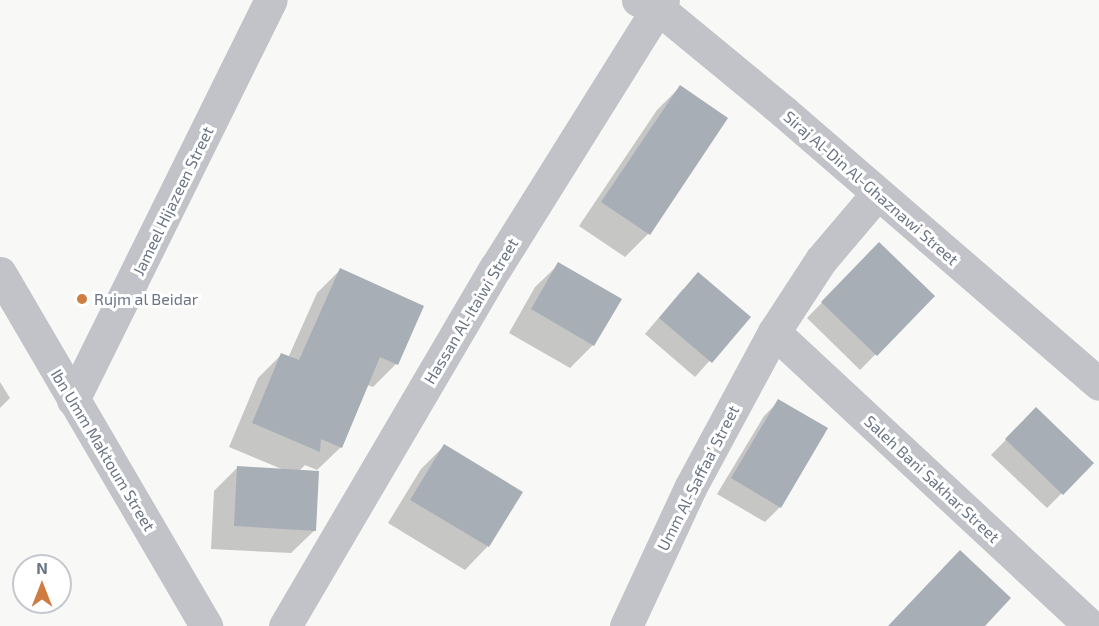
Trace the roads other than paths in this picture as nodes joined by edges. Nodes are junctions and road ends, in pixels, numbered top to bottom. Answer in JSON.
{"nodes":[{"id":1,"x":271,"y":0,"type":"edge"},
{"id":2,"x":653,"y":3,"type":"edge"},
{"id":3,"x":877,"y":194,"type":"junction"},
{"id":4,"x":0,"y":273,"type":"edge"},
{"id":5,"x":774,"y":332,"type":"junction"},
{"id":6,"x":1099,"y":384,"type":"edge"},
{"id":7,"x":73,"y":400,"type":"junction"},
{"id":8,"x":206,"y":626,"type":"edge"},
{"id":9,"x":285,"y":626,"type":"edge"},
{"id":10,"x":626,"y":626,"type":"edge"},
{"id":11,"x":1090,"y":626,"type":"edge"}],
"edges":[{"from":1,"to":7,"type":"street","name":"Jameel Hijazeen Street"},
{"from":2,"to":3,"type":"street","name":"Siraj Al-Din Al-Ghaznawi Street"},
{"from":2,"to":9,"type":"street","name":"Hassan Al-Itaiwi Street"},
{"from":3,"to":5,"type":"street","name":"Umm Al-Saffaa’ Street"},
{"from":3,"to":6,"type":"street","name":"Siraj Al-Din Al-Ghaznawi Street"},
{"from":4,"to":7,"type":"street","name":"Ibn Umm Maktoum Street"},
{"from":5,"to":10,"type":"street","name":"Umm Al-Saffaa’ Street"},
{"from":5,"to":11,"type":"street","name":"Saleh Bani Sakhar Street"},
{"from":7,"to":8,"type":"street","name":"Ibn Umm Maktoum Street"}]}
